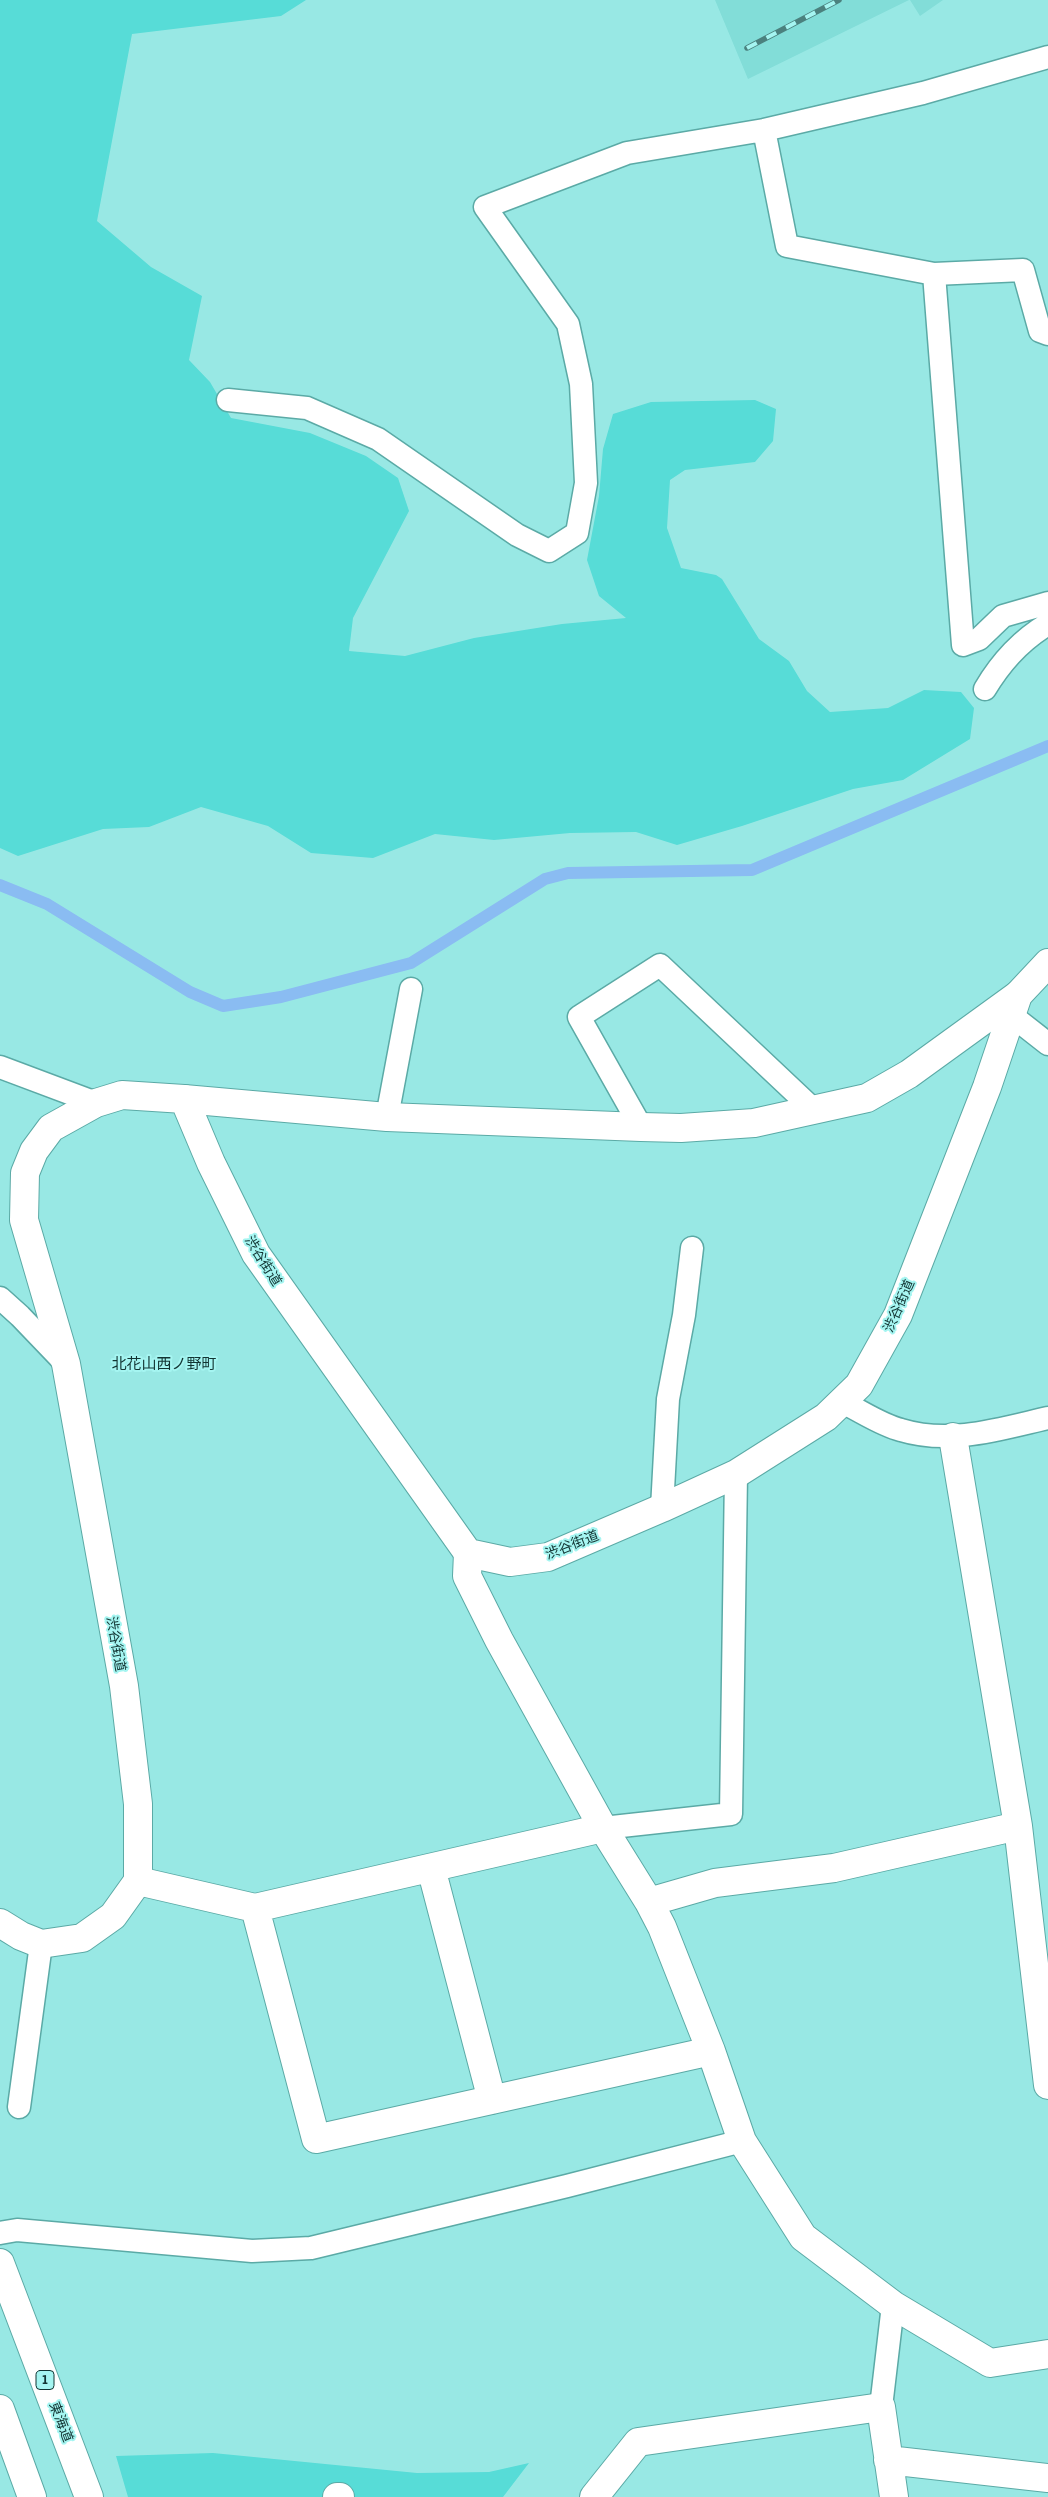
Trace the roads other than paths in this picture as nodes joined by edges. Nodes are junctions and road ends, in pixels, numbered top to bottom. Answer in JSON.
{"nodes":[{"id":1,"x":1048,"y":56,"type":"edge"},
{"id":2,"x":764,"y":130,"type":"junction"},
{"id":3,"x":934,"y":274,"type":"junction"},
{"id":4,"x":1048,"y":334,"type":"edge"},
{"id":5,"x":228,"y":400,"type":"dead end"},
{"id":6,"x":1048,"y":603,"type":"edge"},
{"id":7,"x":1048,"y":624,"type":"edge"},
{"id":8,"x":985,"y":689,"type":"dead end"},
{"id":9,"x":1048,"y":963,"type":"edge"},
{"id":10,"x":411,"y":988,"type":"dead end"},
{"id":11,"x":1015,"y":1005,"type":"junction"},
{"id":12,"x":1048,"y":1044,"type":"edge"},
{"id":13,"x":0,"y":1067,"type":"edge"},
{"id":14,"x":184,"y":1099,"type":"junction"},
{"id":15,"x":96,"y":1103,"type":"junction"},
{"id":16,"x":815,"y":1111,"type":"junction"},
{"id":17,"x":387,"y":1117,"type":"junction"},
{"id":18,"x":641,"y":1128,"type":"junction"},
{"id":19,"x":692,"y":1248,"type":"dead end"},
{"id":20,"x":0,"y":1298,"type":"edge"},
{"id":21,"x":66,"y":1364,"type":"junction"},
{"id":22,"x":842,"y":1402,"type":"junction"},
{"id":23,"x":1048,"y":1418,"type":"edge"},
{"id":24,"x":953,"y":1437,"type":"junction"},
{"id":25,"x":736,"y":1474,"type":"junction"},
{"id":26,"x":662,"y":1508,"type":"junction"},
{"id":27,"x":468,"y":1553,"type":"junction"},
{"id":28,"x":1018,"y":1826,"type":"junction"},
{"id":29,"x":603,"y":1828,"type":"junction"},
{"id":30,"x":431,"y":1868,"type":"junction"},
{"id":31,"x":138,"y":1881,"type":"junction"},
{"id":32,"x":649,"y":1902,"type":"junction"},
{"id":33,"x":255,"y":1908,"type":"junction"},
{"id":34,"x":0,"y":1923,"type":"edge"},
{"id":35,"x":41,"y":1944,"type":"junction"},
{"id":36,"x":711,"y":2051,"type":"junction"},
{"id":37,"x":1048,"y":2085,"type":"edge"},
{"id":38,"x":492,"y":2100,"type":"junction"},
{"id":39,"x":19,"y":2107,"type":"dead end"},
{"id":40,"x":742,"y":2141,"type":"junction"},
{"id":41,"x":0,"y":2233,"type":"edge"},
{"id":42,"x":0,"y":2263,"type":"edge"},
{"id":43,"x":893,"y":2305,"type":"junction"},
{"id":44,"x":1048,"y":2354,"type":"edge"},
{"id":45,"x":881,"y":2406,"type":"junction"},
{"id":46,"x":0,"y":2409,"type":"edge"},
{"id":47,"x":888,"y":2460,"type":"junction"},
{"id":48,"x":1048,"y":2478,"type":"edge"},
{"id":49,"x":32,"y":2497,"type":"edge"},
{"id":50,"x":89,"y":2497,"type":"edge"},
{"id":51,"x":594,"y":2497,"type":"edge"},
{"id":52,"x":894,"y":2497,"type":"edge"}],
"edges":[{"from":1,"to":2,"type":"lane"},
{"from":2,"to":3,"type":"lane"},
{"from":2,"to":5,"type":"lane"},
{"from":3,"to":4,"type":"lane"},
{"from":3,"to":6,"type":"lane"},
{"from":7,"to":8,"type":"lane"},
{"from":9,"to":11,"type":"main road","name":"渋谷街道"},
{"from":10,"to":17,"type":"lane"},
{"from":11,"to":12,"type":"lane"},
{"from":11,"to":16,"type":"main road"},
{"from":11,"to":22,"type":"main road","name":"渋谷街道"},
{"from":13,"to":15,"type":"lane"},
{"from":14,"to":15,"type":"main road","name":"渋谷街道"},
{"from":14,"to":17,"type":"main road"},
{"from":14,"to":27,"type":"main road","name":"渋谷街道"},
{"from":15,"to":21,"type":"main road","name":"渋谷街道"},
{"from":16,"to":18,"type":"main road"},
{"from":16,"to":18,"type":"lane"},
{"from":17,"to":18,"type":"main road"},
{"from":19,"to":26,"type":"lane"},
{"from":20,"to":21,"type":"lane"},
{"from":21,"to":31,"type":"main road","name":"渋谷街道"},
{"from":22,"to":24,"type":"lane"},
{"from":22,"to":25,"type":"main road","name":"渋谷街道"},
{"from":23,"to":24,"type":"lane"},
{"from":24,"to":28,"type":"main road"},
{"from":25,"to":26,"type":"main road","name":"渋谷街道"},
{"from":25,"to":29,"type":"lane"},
{"from":26,"to":27,"type":"main road","name":"渋谷街道"},
{"from":27,"to":29,"type":"main road"},
{"from":28,"to":32,"type":"main road"},
{"from":28,"to":37,"type":"main road"},
{"from":29,"to":30,"type":"main road"},
{"from":29,"to":32,"type":"main road"},
{"from":30,"to":33,"type":"main road"},
{"from":30,"to":38,"type":"main road"},
{"from":31,"to":33,"type":"main road"},
{"from":31,"to":35,"type":"main road"},
{"from":32,"to":36,"type":"main road"},
{"from":33,"to":38,"type":"main road"},
{"from":34,"to":35,"type":"main road"},
{"from":35,"to":39,"type":"lane"},
{"from":36,"to":38,"type":"main road"},
{"from":36,"to":40,"type":"main road"},
{"from":40,"to":41,"type":"lane"},
{"from":40,"to":43,"type":"main road"},
{"from":42,"to":50,"type":"main road","name":"東海道","number":"1"},
{"from":43,"to":44,"type":"main road"},
{"from":43,"to":45,"type":"lane"},
{"from":45,"to":47,"type":"main road"},
{"from":45,"to":51,"type":"main road"},
{"from":46,"to":49,"type":"main road"},
{"from":47,"to":48,"type":"main road"},
{"from":47,"to":52,"type":"main road"}]}
